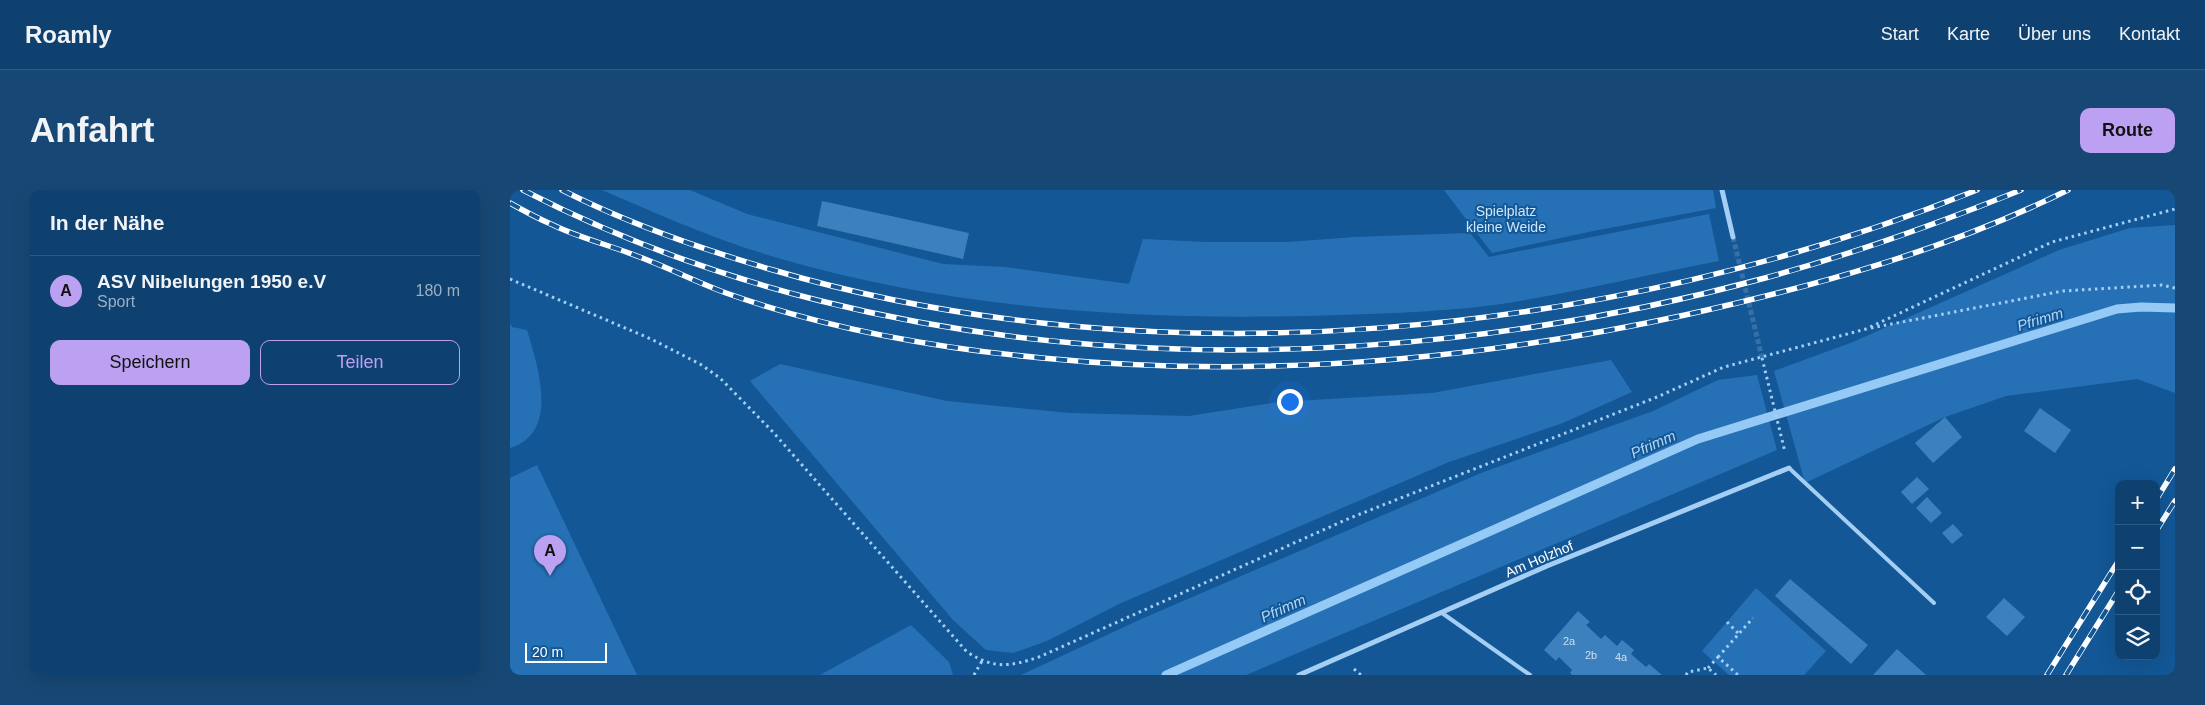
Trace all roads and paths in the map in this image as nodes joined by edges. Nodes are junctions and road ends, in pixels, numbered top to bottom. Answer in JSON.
{"nodes":[{"id":1,"x":1722,"y":190,"type":"edge"},
{"id":2,"x":2175,"y":209,"type":"edge"},
{"id":3,"x":1732,"y":237,"type":"tunnel mouth"},
{"id":4,"x":510,"y":279,"type":"edge"},
{"id":5,"x":2175,"y":288,"type":"edge"},
{"id":6,"x":1866,"y":329,"type":"junction"},
{"id":7,"x":1762,"y":358,"type":"junction"},
{"id":8,"x":1789,"y":468,"type":"junction"},
{"id":9,"x":1934,"y":603,"type":"dead end"},
{"id":10,"x":1442,"y":613,"type":"junction"},
{"id":11,"x":1753,"y":618,"type":"dead end"},
{"id":12,"x":1727,"y":622,"type":"dead end"},
{"id":13,"x":1739,"y":634,"type":"junction"},
{"id":14,"x":1718,"y":657,"type":"junction"},
{"id":15,"x":982,"y":661,"type":"junction"},
{"id":16,"x":1708,"y":668,"type":"junction"},
{"id":17,"x":974,"y":675,"type":"edge"},
{"id":18,"x":1299,"y":675,"type":"edge"},
{"id":19,"x":1530,"y":675,"type":"edge"},
{"id":20,"x":1686,"y":675,"type":"edge"},
{"id":21,"x":1716,"y":675,"type":"edge"},
{"id":22,"x":1738,"y":675,"type":"edge"}],
"edges":[{"from":1,"to":3,"type":"street"},
{"from":2,"to":6,"type":"path"},
{"from":4,"to":15,"type":"path"},
{"from":5,"to":6,"type":"path"},
{"from":6,"to":7,"type":"path"},
{"from":7,"to":8,"type":"path"},
{"from":7,"to":15,"type":"path"},
{"from":8,"to":9,"type":"lane"},
{"from":8,"to":10,"type":"street","name":"Am Holzhof"},
{"from":10,"to":18,"type":"street","name":"Am Holzhof"},
{"from":10,"to":19,"type":"lane"},
{"from":11,"to":13,"type":"path"},
{"from":12,"to":13,"type":"path"},
{"from":13,"to":14,"type":"path"},
{"from":14,"to":16,"type":"path"},
{"from":14,"to":22,"type":"path"},
{"from":15,"to":17,"type":"path"},
{"from":16,"to":20,"type":"path"},
{"from":16,"to":21,"type":"path"}]}
